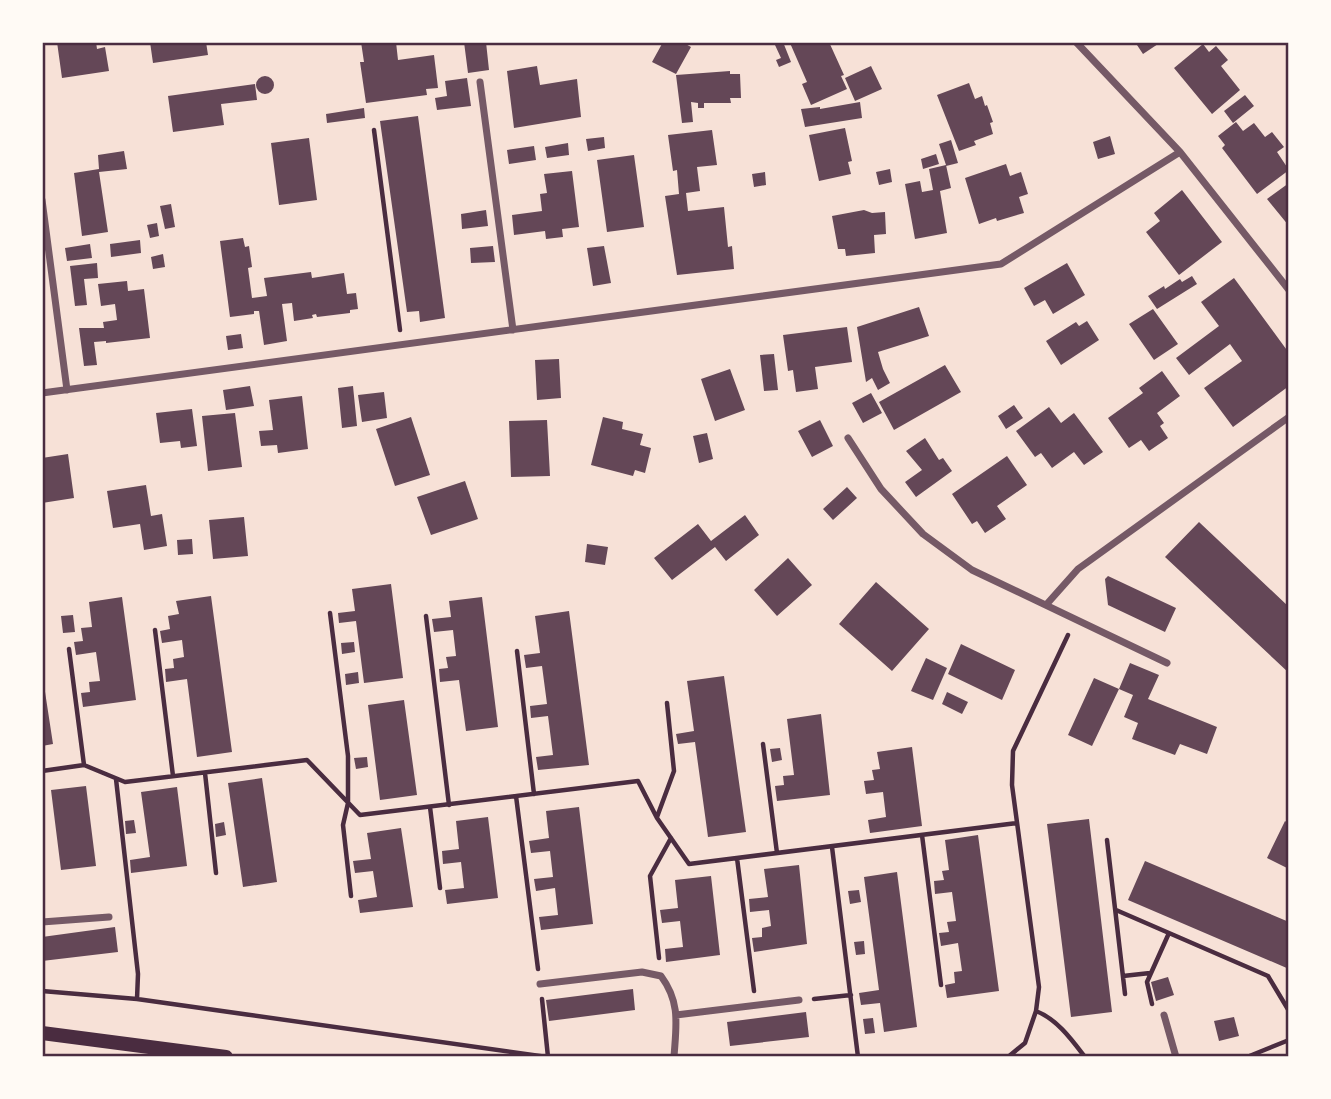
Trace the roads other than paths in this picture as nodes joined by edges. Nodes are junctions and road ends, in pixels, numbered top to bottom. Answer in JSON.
{"nodes":[{"id":1,"x":1076,"y":42,"type":"edge"},
{"id":2,"x":480,"y":82,"type":"dead end"},
{"id":3,"x":1180,"y":152,"type":"junction"},
{"id":4,"x":42,"y":200,"type":"edge"},
{"id":5,"x":1289,"y":289,"type":"edge"},
{"id":6,"x":513,"y":330,"type":"junction"},
{"id":7,"x":67,"y":390,"type":"junction"},
{"id":8,"x":42,"y":393,"type":"edge"},
{"id":9,"x":1289,"y":417,"type":"edge"},
{"id":10,"x":848,"y":438,"type":"dead end"},
{"id":11,"x":1046,"y":605,"type":"junction"},
{"id":12,"x":1167,"y":663,"type":"dead end"},
{"id":13,"x":109,"y":917,"type":"dead end"},
{"id":14,"x":42,"y":922,"type":"edge"},
{"id":15,"x":540,"y":984,"type":"road end"},
{"id":16,"x":799,"y":1000,"type":"road end"},
{"id":17,"x":676,"y":1015,"type":"junction"},
{"id":18,"x":1164,"y":1015,"type":"road end"},
{"id":19,"x":42,"y":1033,"type":"edge"},
{"id":20,"x":226,"y":1057,"type":"edge"},
{"id":21,"x":674,"y":1057,"type":"edge"},
{"id":22,"x":1176,"y":1057,"type":"edge"}],
"edges":[{"from":1,"to":3,"type":"street"},
{"from":2,"to":6,"type":"street"},
{"from":3,"to":5,"type":"street"},
{"from":3,"to":6,"type":"street"},
{"from":4,"to":7,"type":"street"},
{"from":6,"to":7,"type":"street"},
{"from":7,"to":8,"type":"street"},
{"from":9,"to":11,"type":"street"},
{"from":10,"to":11,"type":"street"},
{"from":11,"to":12,"type":"street"},
{"from":13,"to":14,"type":"street"},
{"from":15,"to":17,"type":"street"},
{"from":16,"to":17,"type":"street"},
{"from":17,"to":21,"type":"street"},
{"from":18,"to":22,"type":"street"},
{"from":19,"to":20,"type":"main road"}]}
